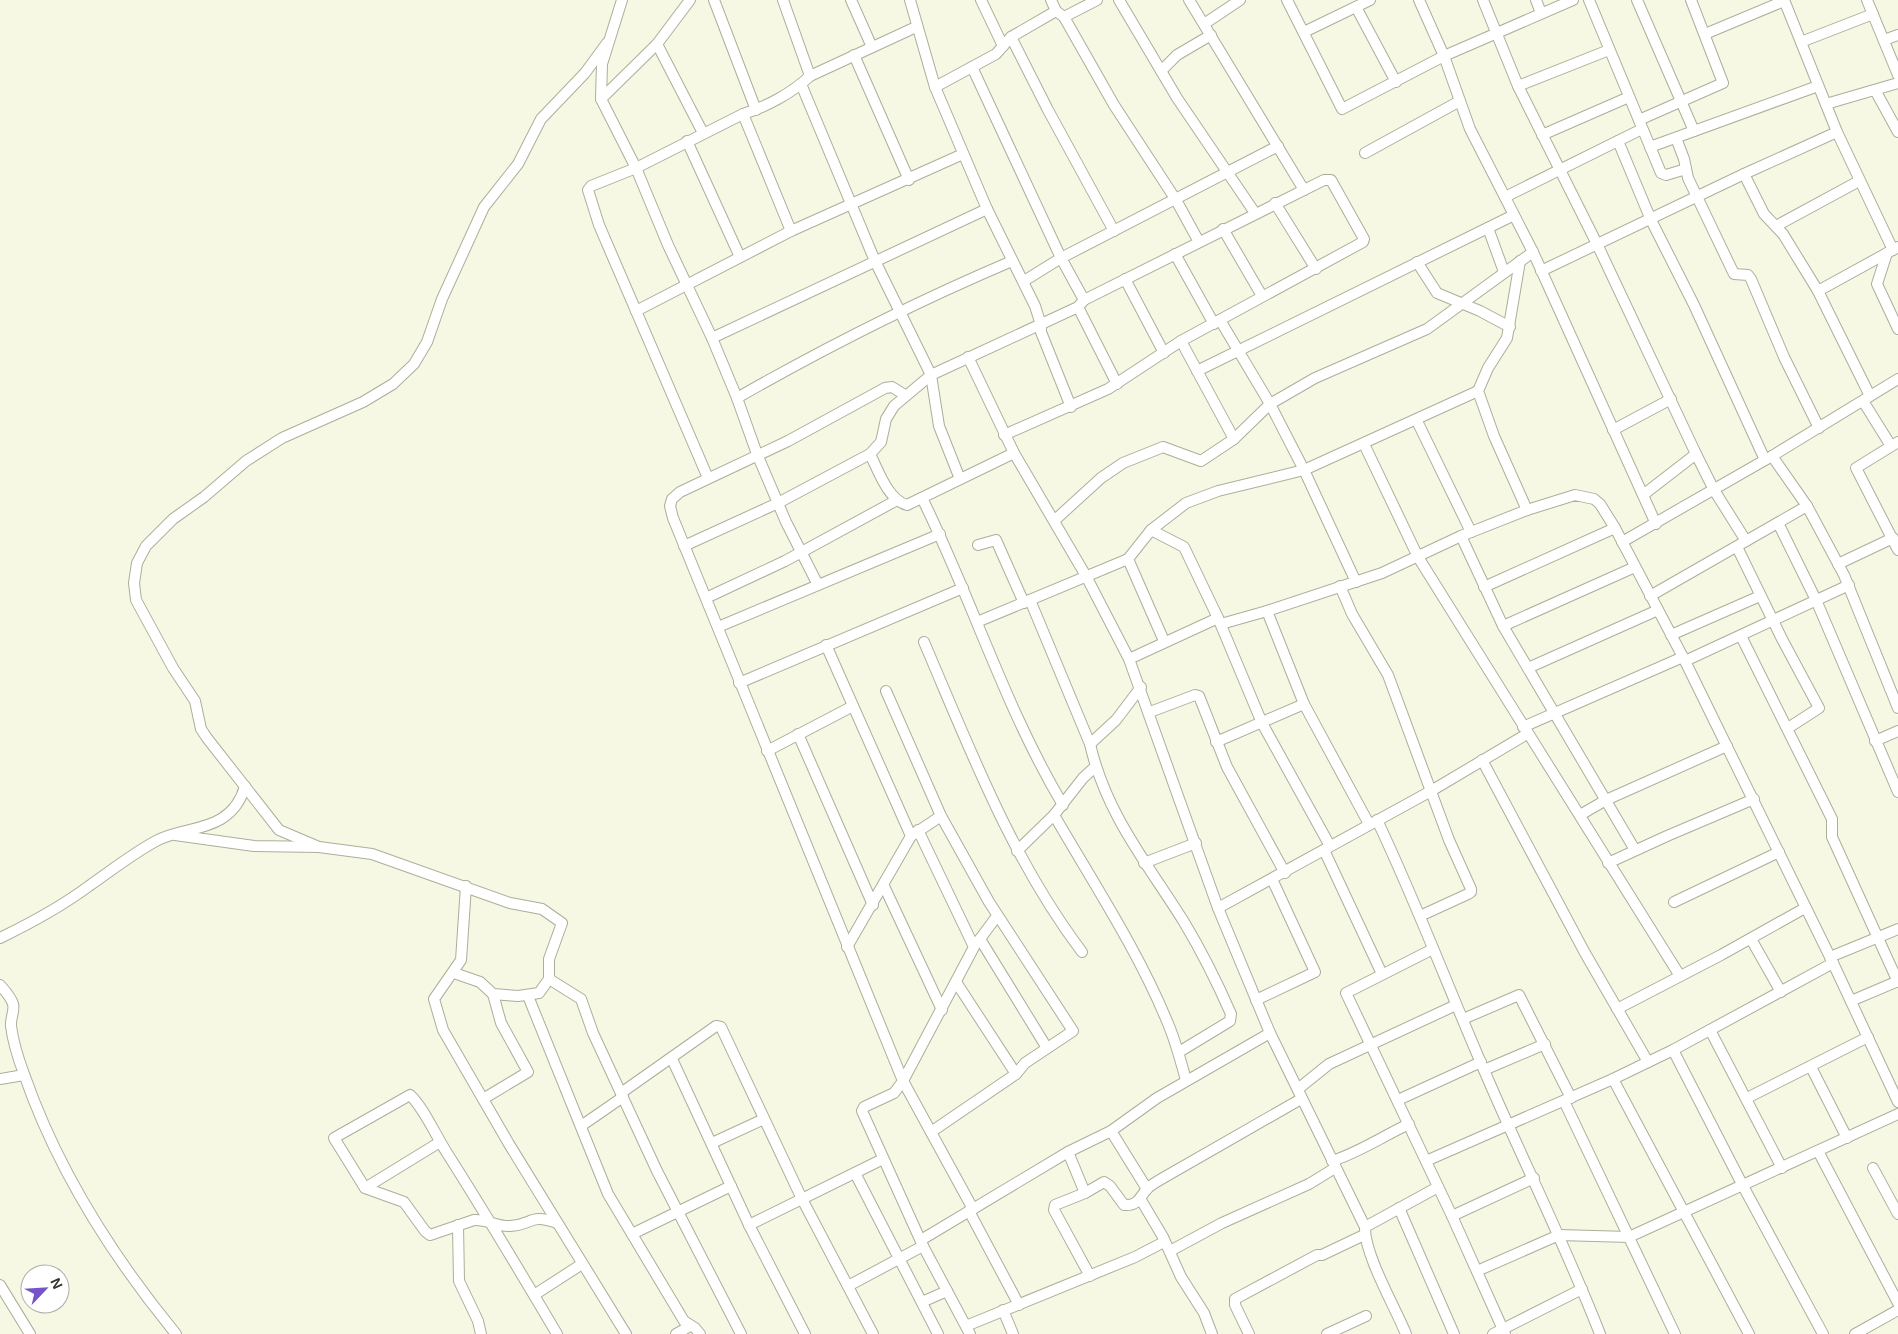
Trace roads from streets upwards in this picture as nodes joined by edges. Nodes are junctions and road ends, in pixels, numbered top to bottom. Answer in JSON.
{"nodes":[{"id":1,"x":622,"y":0,"type":"edge"},
{"id":2,"x":690,"y":0,"type":"edge"},
{"id":3,"x":714,"y":0,"type":"edge"},
{"id":4,"x":783,"y":0,"type":"edge"},
{"id":5,"x":851,"y":0,"type":"edge"},
{"id":6,"x":910,"y":0,"type":"edge"},
{"id":7,"x":981,"y":0,"type":"edge"},
{"id":8,"x":1051,"y":0,"type":"edge"},
{"id":9,"x":1097,"y":0,"type":"edge"},
{"id":10,"x":1118,"y":0,"type":"edge"},
{"id":11,"x":1189,"y":0,"type":"edge"},
{"id":12,"x":1240,"y":0,"type":"edge"},
{"id":13,"x":1287,"y":0,"type":"edge"},
{"id":14,"x":1370,"y":0,"type":"edge"},
{"id":15,"x":1419,"y":0,"type":"edge"},
{"id":16,"x":1483,"y":0,"type":"edge"},
{"id":17,"x":1536,"y":0,"type":"edge"},
{"id":18,"x":1573,"y":0,"type":"edge"},
{"id":19,"x":1589,"y":0,"type":"edge"},
{"id":20,"x":1637,"y":0,"type":"edge"},
{"id":21,"x":1691,"y":0,"type":"edge"},
{"id":22,"x":1867,"y":0,"type":"edge"},
{"id":23,"x":1784,"y":1,"type":"edge"},
{"id":24,"x":1356,"y":7,"type":"junction"},
{"id":25,"x":1541,"y":13,"type":"junction"},
{"id":26,"x":1060,"y":14,"type":"junction"},
{"id":27,"x":1873,"y":14,"type":"junction"},
{"id":28,"x":1204,"y":24,"type":"junction"},
{"id":29,"x":916,"y":27,"type":"junction"},
{"id":30,"x":1304,"y":32,"type":"junction"},
{"id":31,"x":1496,"y":32,"type":"junction"},
{"id":32,"x":1705,"y":34,"type":"junction"},
{"id":33,"x":1211,"y":35,"type":"junction"},
{"id":34,"x":1898,"y":35,"type":"edge"},
{"id":35,"x":1011,"y":37,"type":"junction"},
{"id":36,"x":1884,"y":40,"type":"junction"},
{"id":37,"x":1801,"y":42,"type":"junction"},
{"id":38,"x":607,"y":43,"type":"junction"},
{"id":39,"x":657,"y":44,"type":"junction"},
{"id":40,"x":1003,"y":46,"type":"junction"},
{"id":41,"x":872,"y":47,"type":"junction"},
{"id":42,"x":1609,"y":50,"type":"junction"},
{"id":43,"x":854,"y":55,"type":"junction"},
{"id":44,"x":1444,"y":56,"type":"junction"},
{"id":45,"x":972,"y":67,"type":"junction"},
{"id":46,"x":1161,"y":71,"type":"junction"},
{"id":47,"x":1898,"y":75,"type":"edge"},
{"id":48,"x":810,"y":76,"type":"junction"},
{"id":49,"x":1396,"y":82,"type":"junction"},
{"id":50,"x":1898,"y":83,"type":"edge"},
{"id":51,"x":801,"y":84,"type":"junction"},
{"id":52,"x":1518,"y":86,"type":"junction"},
{"id":53,"x":1818,"y":86,"type":"junction"},
{"id":54,"x":935,"y":87,"type":"junction"},
{"id":55,"x":1875,"y":90,"type":"junction"},
{"id":56,"x":1629,"y":97,"type":"junction"},
{"id":57,"x":601,"y":100,"type":"junction"},
{"id":58,"x":1458,"y":102,"type":"junction"},
{"id":59,"x":1682,"y":102,"type":"junction"},
{"id":60,"x":1826,"y":104,"type":"junction"},
{"id":61,"x":756,"y":110,"type":"junction"},
{"id":62,"x":743,"y":114,"type":"junction"},
{"id":63,"x":1641,"y":125,"type":"junction"},
{"id":64,"x":1694,"y":131,"type":"junction"},
{"id":65,"x":1836,"y":132,"type":"junction"},
{"id":66,"x":1898,"y":132,"type":"edge"},
{"id":67,"x":703,"y":133,"type":"junction"},
{"id":68,"x":1542,"y":135,"type":"junction"},
{"id":69,"x":1676,"y":138,"type":"junction"},
{"id":70,"x":688,"y":141,"type":"junction"},
{"id":71,"x":1618,"y":141,"type":"junction"},
{"id":72,"x":1278,"y":146,"type":"junction"},
{"id":73,"x":1650,"y":147,"type":"junction"},
{"id":74,"x":1365,"y":152,"type":"dead end"},
{"id":75,"x":963,"y":154,"type":"junction"},
{"id":76,"x":636,"y":168,"type":"junction"},
{"id":77,"x":1686,"y":168,"type":"junction"},
{"id":78,"x":1561,"y":170,"type":"junction"},
{"id":79,"x":1229,"y":172,"type":"junction"},
{"id":80,"x":1744,"y":174,"type":"junction"},
{"id":81,"x":909,"y":180,"type":"junction"},
{"id":82,"x":1859,"y":181,"type":"junction"},
{"id":83,"x":1304,"y":190,"type":"junction"},
{"id":84,"x":1505,"y":196,"type":"junction"},
{"id":85,"x":1698,"y":198,"type":"junction"},
{"id":86,"x":1176,"y":200,"type":"junction"},
{"id":87,"x":1275,"y":204,"type":"junction"},
{"id":88,"x":851,"y":206,"type":"junction"},
{"id":89,"x":987,"y":209,"type":"junction"},
{"id":90,"x":1255,"y":213,"type":"junction"},
{"id":91,"x":1514,"y":215,"type":"junction"},
{"id":92,"x":1651,"y":220,"type":"junction"},
{"id":93,"x":1776,"y":226,"type":"junction"},
{"id":94,"x":1488,"y":228,"type":"junction"},
{"id":95,"x":1224,"y":230,"type":"junction"},
{"id":96,"x":791,"y":231,"type":"junction"},
{"id":97,"x":1114,"y":231,"type":"junction"},
{"id":98,"x":1199,"y":242,"type":"junction"},
{"id":99,"x":1598,"y":246,"type":"junction"},
{"id":100,"x":1893,"y":250,"type":"edge"},
{"id":101,"x":1533,"y":252,"type":"junction"},
{"id":102,"x":1175,"y":254,"type":"junction"},
{"id":103,"x":740,"y":257,"type":"junction"},
{"id":104,"x":1061,"y":258,"type":"junction"},
{"id":105,"x":875,"y":260,"type":"junction"},
{"id":106,"x":1012,"y":261,"type":"junction"},
{"id":107,"x":1520,"y":261,"type":"junction"},
{"id":108,"x":1417,"y":262,"type":"junction"},
{"id":109,"x":1316,"y":269,"type":"junction"},
{"id":110,"x":1541,"y":271,"type":"junction"},
{"id":111,"x":1504,"y":272,"type":"junction"},
{"id":112,"x":1125,"y":279,"type":"junction"},
{"id":113,"x":1024,"y":281,"type":"junction"},
{"id":114,"x":688,"y":284,"type":"junction"},
{"id":115,"x":1818,"y":291,"type":"junction"},
{"id":116,"x":1262,"y":296,"type":"junction"},
{"id":117,"x":1081,"y":303,"type":"junction"},
{"id":118,"x":1463,"y":303,"type":"junction"},
{"id":119,"x":636,"y":311,"type":"junction"},
{"id":120,"x":901,"y":311,"type":"junction"},
{"id":121,"x":1217,"y":322,"type":"junction"},
{"id":122,"x":1041,"y":325,"type":"junction"},
{"id":123,"x":1510,"y":327,"type":"junction"},
{"id":124,"x":1898,"y":329,"type":"edge"},
{"id":125,"x":712,"y":338,"type":"junction"},
{"id":126,"x":1181,"y":341,"type":"junction"},
{"id":127,"x":1236,"y":350,"type":"junction"},
{"id":128,"x":1164,"y":353,"type":"junction"},
{"id":129,"x":968,"y":357,"type":"junction"},
{"id":130,"x":1197,"y":371,"type":"junction"},
{"id":131,"x":931,"y":375,"type":"junction"},
{"id":132,"x":1898,"y":378,"type":"edge"},
{"id":133,"x":1117,"y":384,"type":"junction"},
{"id":134,"x":1478,"y":391,"type":"junction"},
{"id":135,"x":905,"y":395,"type":"junction"},
{"id":136,"x":737,"y":398,"type":"junction"},
{"id":137,"x":1671,"y":399,"type":"junction"},
{"id":138,"x":1866,"y":399,"type":"junction"},
{"id":139,"x":1270,"y":404,"type":"junction"},
{"id":140,"x":1071,"y":407,"type":"junction"},
{"id":141,"x":1417,"y":421,"type":"junction"},
{"id":142,"x":1819,"y":428,"type":"junction"},
{"id":143,"x":1613,"y":430,"type":"junction"},
{"id":144,"x":1004,"y":435,"type":"junction"},
{"id":145,"x":1234,"y":438,"type":"junction"},
{"id":146,"x":1364,"y":444,"type":"junction"},
{"id":147,"x":1895,"y":444,"type":"edge"},
{"id":148,"x":1014,"y":453,"type":"junction"},
{"id":149,"x":757,"y":454,"type":"junction"},
{"id":150,"x":870,"y":454,"type":"junction"},
{"id":151,"x":1696,"y":454,"type":"junction"},
{"id":152,"x":1769,"y":458,"type":"junction"},
{"id":153,"x":1304,"y":470,"type":"junction"},
{"id":154,"x":708,"y":478,"type":"junction"},
{"id":155,"x":960,"y":478,"type":"junction"},
{"id":156,"x":1714,"y":490,"type":"junction"},
{"id":157,"x":1643,"y":495,"type":"junction"},
{"id":158,"x":922,"y":498,"type":"junction"},
{"id":159,"x":897,"y":500,"type":"junction"},
{"id":160,"x":778,"y":503,"type":"junction"},
{"id":161,"x":1807,"y":506,"type":"junction"},
{"id":162,"x":1527,"y":510,"type":"junction"},
{"id":163,"x":1054,"y":520,"type":"junction"},
{"id":164,"x":1778,"y":523,"type":"junction"},
{"id":165,"x":1656,"y":524,"type":"junction"},
{"id":166,"x":1615,"y":528,"type":"junction"},
{"id":167,"x":1151,"y":530,"type":"junction"},
{"id":168,"x":1471,"y":532,"type":"junction"},
{"id":169,"x":940,"y":534,"type":"junction"},
{"id":170,"x":1461,"y":536,"type":"junction"},
{"id":171,"x":1893,"y":538,"type":"junction"},
{"id":172,"x":1746,"y":541,"type":"junction"},
{"id":173,"x":1622,"y":542,"type":"junction"},
{"id":174,"x":978,"y":545,"type":"dead end"},
{"id":175,"x":684,"y":546,"type":"junction"},
{"id":176,"x":1737,"y":547,"type":"junction"},
{"id":177,"x":1898,"y":550,"type":"edge"},
{"id":178,"x":802,"y":553,"type":"junction"},
{"id":179,"x":1418,"y":557,"type":"junction"},
{"id":180,"x":1128,"y":559,"type":"junction"},
{"id":181,"x":1838,"y":564,"type":"junction"},
{"id":182,"x":1635,"y":567,"type":"junction"},
{"id":183,"x":1086,"y":576,"type":"junction"},
{"id":184,"x":1356,"y":582,"type":"junction"},
{"id":185,"x":818,"y":585,"type":"junction"},
{"id":186,"x":1849,"y":585,"type":"junction"},
{"id":187,"x":1340,"y":586,"type":"junction"},
{"id":188,"x":963,"y":588,"type":"junction"},
{"id":189,"x":1484,"y":588,"type":"junction"},
{"id":190,"x":1650,"y":596,"type":"junction"},
{"id":191,"x":1760,"y":596,"type":"junction"},
{"id":192,"x":706,"y":598,"type":"junction"},
{"id":193,"x":1816,"y":600,"type":"junction"},
{"id":194,"x":1027,"y":601,"type":"junction"},
{"id":195,"x":1658,"y":610,"type":"junction"},
{"id":196,"x":1266,"y":612,"type":"junction"},
{"id":197,"x":1219,"y":621,"type":"junction"},
{"id":198,"x":1773,"y":621,"type":"junction"},
{"id":199,"x":977,"y":622,"type":"junction"},
{"id":200,"x":1503,"y":626,"type":"junction"},
{"id":201,"x":718,"y":627,"type":"junction"},
{"id":202,"x":1671,"y":635,"type":"junction"},
{"id":203,"x":1741,"y":636,"type":"junction"},
{"id":204,"x":1164,"y":641,"type":"junction"},
{"id":205,"x":924,"y":642,"type":"dead end"},
{"id":206,"x":826,"y":645,"type":"junction"},
{"id":207,"x":1130,"y":659,"type":"junction"},
{"id":208,"x":1684,"y":659,"type":"junction"},
{"id":209,"x":1528,"y":668,"type":"junction"},
{"id":210,"x":739,"y":683,"type":"junction"},
{"id":211,"x":1141,"y":687,"type":"junction"},
{"id":212,"x":886,"y":691,"type":"dead end"},
{"id":213,"x":1304,"y":704,"type":"junction"},
{"id":214,"x":853,"y":706,"type":"junction"},
{"id":215,"x":1898,"y":708,"type":"edge"},
{"id":216,"x":1150,"y":712,"type":"junction"},
{"id":217,"x":1555,"y":712,"type":"junction"},
{"id":218,"x":1262,"y":723,"type":"junction"},
{"id":219,"x":1788,"y":728,"type":"junction"},
{"id":220,"x":1525,"y":731,"type":"junction"},
{"id":221,"x":1898,"y":731,"type":"edge"},
{"id":222,"x":798,"y":734,"type":"junction"},
{"id":223,"x":1875,"y":740,"type":"junction"},
{"id":224,"x":1216,"y":742,"type":"junction"},
{"id":225,"x":1090,"y":744,"type":"junction"},
{"id":226,"x":1727,"y":746,"type":"junction"},
{"id":227,"x":767,"y":750,"type":"junction"},
{"id":228,"x":1482,"y":760,"type":"junction"},
{"id":229,"x":1095,"y":767,"type":"junction"},
{"id":230,"x":245,"y":786,"type":"junction"},
{"id":231,"x":1430,"y":791,"type":"junction"},
{"id":232,"x":1898,"y":792,"type":"edge"},
{"id":233,"x":1606,"y":800,"type":"junction"},
{"id":234,"x":1754,"y":800,"type":"junction"},
{"id":235,"x":1063,"y":805,"type":"junction"},
{"id":236,"x":1054,"y":815,"type":"junction"},
{"id":237,"x":1580,"y":815,"type":"junction"},
{"id":238,"x":941,"y":816,"type":"junction"},
{"id":239,"x":1373,"y":822,"type":"junction"},
{"id":240,"x":915,"y":833,"type":"junction"},
{"id":241,"x":175,"y":834,"type":"junction"},
{"id":242,"x":1196,"y":844,"type":"junction"},
{"id":243,"x":319,"y":847,"type":"junction"},
{"id":244,"x":1327,"y":848,"type":"junction"},
{"id":245,"x":1635,"y":850,"type":"junction"},
{"id":246,"x":1017,"y":851,"type":"junction"},
{"id":247,"x":1779,"y":852,"type":"junction"},
{"id":248,"x":1144,"y":863,"type":"junction"},
{"id":249,"x":1608,"y":863,"type":"junction"},
{"id":250,"x":1285,"y":873,"type":"junction"},
{"id":251,"x":1272,"y":879,"type":"junction"},
{"id":252,"x":466,"y":886,"type":"junction"},
{"id":253,"x":884,"y":886,"type":"junction"},
{"id":254,"x":1674,"y":902,"type":"dead end"},
{"id":255,"x":873,"y":905,"type":"junction"},
{"id":256,"x":1218,"y":908,"type":"junction"},
{"id":257,"x":1805,"y":908,"type":"junction"},
{"id":258,"x":997,"y":916,"type":"junction"},
{"id":259,"x":1420,"y":916,"type":"junction"},
{"id":260,"x":1898,"y":929,"type":"edge"},
{"id":261,"x":1878,"y":937,"type":"junction"},
{"id":262,"x":0,"y":938,"type":"edge"},
{"id":263,"x":1752,"y":939,"type":"junction"},
{"id":264,"x":977,"y":943,"type":"junction"},
{"id":265,"x":847,"y":947,"type":"junction"},
{"id":266,"x":1433,"y":949,"type":"junction"},
{"id":267,"x":1082,"y":952,"type":"dead end"},
{"id":268,"x":1831,"y":960,"type":"junction"},
{"id":269,"x":454,"y":973,"type":"junction"},
{"id":270,"x":1382,"y":974,"type":"junction"},
{"id":271,"x":1680,"y":976,"type":"junction"},
{"id":272,"x":549,"y":979,"type":"junction"},
{"id":273,"x":956,"y":982,"type":"junction"},
{"id":274,"x":1898,"y":982,"type":"edge"},
{"id":275,"x":0,"y":986,"type":"edge"},
{"id":276,"x":1781,"y":992,"type":"junction"},
{"id":277,"x":493,"y":994,"type":"junction"},
{"id":278,"x":528,"y":996,"type":"junction"},
{"id":279,"x":1256,"y":1000,"type":"junction"},
{"id":280,"x":1851,"y":1002,"type":"junction"},
{"id":281,"x":1456,"y":1005,"type":"junction"},
{"id":282,"x":1617,"y":1009,"type":"junction"},
{"id":283,"x":942,"y":1010,"type":"junction"},
{"id":284,"x":1463,"y":1019,"type":"junction"},
{"id":285,"x":1710,"y":1030,"type":"junction"},
{"id":286,"x":1270,"y":1033,"type":"junction"},
{"id":287,"x":1868,"y":1037,"type":"junction"},
{"id":288,"x":1545,"y":1044,"type":"junction"},
{"id":289,"x":1370,"y":1045,"type":"junction"},
{"id":290,"x":1047,"y":1048,"type":"junction"},
{"id":291,"x":1673,"y":1050,"type":"junction"},
{"id":292,"x":1179,"y":1052,"type":"junction"},
{"id":293,"x":672,"y":1059,"type":"junction"},
{"id":294,"x":1648,"y":1062,"type":"junction"},
{"id":295,"x":1482,"y":1066,"type":"junction"},
{"id":296,"x":1811,"y":1067,"type":"junction"},
{"id":297,"x":1016,"y":1074,"type":"junction"},
{"id":298,"x":24,"y":1075,"type":"junction"},
{"id":299,"x":0,"y":1078,"type":"edge"},
{"id":300,"x":1613,"y":1079,"type":"junction"},
{"id":301,"x":1186,"y":1080,"type":"junction"},
{"id":302,"x":903,"y":1081,"type":"junction"},
{"id":303,"x":1896,"y":1090,"type":"edge"},
{"id":304,"x":1299,"y":1094,"type":"junction"},
{"id":305,"x":622,"y":1095,"type":"junction"},
{"id":306,"x":1747,"y":1098,"type":"junction"},
{"id":307,"x":482,"y":1099,"type":"junction"},
{"id":308,"x":1567,"y":1099,"type":"junction"},
{"id":309,"x":1398,"y":1100,"type":"junction"},
{"id":310,"x":1898,"y":1102,"type":"edge"},
{"id":311,"x":1898,"y":1114,"type":"edge"},
{"id":312,"x":764,"y":1119,"type":"junction"},
{"id":313,"x":1409,"y":1124,"type":"junction"},
{"id":314,"x":1509,"y":1125,"type":"junction"},
{"id":315,"x":581,"y":1126,"type":"junction"},
{"id":316,"x":1112,"y":1131,"type":"junction"},
{"id":317,"x":931,"y":1132,"type":"junction"},
{"id":318,"x":1847,"y":1138,"type":"junction"},
{"id":319,"x":440,"y":1142,"type":"junction"},
{"id":320,"x":712,"y":1143,"type":"junction"},
{"id":321,"x":1068,"y":1152,"type":"junction"},
{"id":322,"x":1818,"y":1152,"type":"junction"},
{"id":323,"x":883,"y":1159,"type":"junction"},
{"id":324,"x":1426,"y":1161,"type":"junction"},
{"id":325,"x":1334,"y":1165,"type":"junction"},
{"id":326,"x":1782,"y":1168,"type":"junction"},
{"id":327,"x":1873,"y":1168,"type":"dead end"},
{"id":328,"x":855,"y":1173,"type":"junction"},
{"id":329,"x":1534,"y":1178,"type":"junction"},
{"id":330,"x":731,"y":1186,"type":"junction"},
{"id":331,"x":1743,"y":1186,"type":"junction"},
{"id":332,"x":1438,"y":1187,"type":"junction"},
{"id":333,"x":365,"y":1188,"type":"junction"},
{"id":334,"x":1147,"y":1189,"type":"junction"},
{"id":335,"x":1085,"y":1193,"type":"junction"},
{"id":336,"x":802,"y":1199,"type":"junction"},
{"id":337,"x":1141,"y":1200,"type":"junction"},
{"id":338,"x":1399,"y":1208,"type":"junction"},
{"id":339,"x":971,"y":1210,"type":"junction"},
{"id":340,"x":1684,"y":1211,"type":"junction"},
{"id":341,"x":677,"y":1212,"type":"junction"},
{"id":342,"x":1898,"y":1214,"type":"edge"},
{"id":343,"x":1452,"y":1216,"type":"junction"},
{"id":344,"x":490,"y":1222,"type":"junction"},
{"id":345,"x":557,"y":1222,"type":"junction"},
{"id":346,"x":749,"y":1225,"type":"junction"},
{"id":347,"x":458,"y":1226,"type":"junction"},
{"id":348,"x":1364,"y":1231,"type":"junction"},
{"id":349,"x":632,"y":1234,"type":"junction"},
{"id":350,"x":1559,"y":1235,"type":"junction"},
{"id":351,"x":1629,"y":1237,"type":"junction"},
{"id":352,"x":1164,"y":1242,"type":"junction"},
{"id":353,"x":922,"y":1243,"type":"junction"},
{"id":354,"x":1170,"y":1251,"type":"junction"},
{"id":355,"x":899,"y":1258,"type":"junction"},
{"id":356,"x":582,"y":1264,"type":"junction"},
{"id":357,"x":1477,"y":1271,"type":"junction"},
{"id":358,"x":1090,"y":1276,"type":"junction"},
{"id":359,"x":0,"y":1285,"type":"edge"},
{"id":360,"x":848,"y":1286,"type":"junction"},
{"id":361,"x":1582,"y":1289,"type":"junction"},
{"id":362,"x":947,"y":1291,"type":"junction"},
{"id":363,"x":534,"y":1294,"type":"junction"},
{"id":364,"x":922,"y":1302,"type":"junction"},
{"id":365,"x":1898,"y":1303,"type":"edge"},
{"id":366,"x":1019,"y":1305,"type":"junction"},
{"id":367,"x":1003,"y":1310,"type":"junction"},
{"id":368,"x":1898,"y":1310,"type":"edge"},
{"id":369,"x":1366,"y":1316,"type":"dead end"},
{"id":370,"x":690,"y":1326,"type":"junction"},
{"id":371,"x":968,"y":1330,"type":"edge"},
{"id":372,"x":1873,"y":1330,"type":"edge"},
{"id":373,"x":1504,"y":1331,"type":"edge"},
{"id":374,"x":30,"y":1334,"type":"edge"},
{"id":375,"x":176,"y":1334,"type":"edge"},
{"id":376,"x":481,"y":1334,"type":"edge"},
{"id":377,"x":557,"y":1334,"type":"edge"},
{"id":378,"x":626,"y":1334,"type":"edge"},
{"id":379,"x":676,"y":1334,"type":"edge"},
{"id":380,"x":700,"y":1334,"type":"edge"},
{"id":381,"x":741,"y":1334,"type":"edge"},
{"id":382,"x":805,"y":1334,"type":"edge"},
{"id":383,"x":873,"y":1334,"type":"edge"},
{"id":384,"x":938,"y":1334,"type":"edge"},
{"id":385,"x":1013,"y":1334,"type":"edge"},
{"id":386,"x":1212,"y":1334,"type":"edge"},
{"id":387,"x":1249,"y":1334,"type":"edge"},
{"id":388,"x":1327,"y":1334,"type":"edge"},
{"id":389,"x":1406,"y":1334,"type":"edge"},
{"id":390,"x":1454,"y":1334,"type":"edge"},
{"id":391,"x":1493,"y":1334,"type":"edge"},
{"id":392,"x":1600,"y":1334,"type":"edge"},
{"id":393,"x":1675,"y":1334,"type":"edge"},
{"id":394,"x":1749,"y":1334,"type":"edge"},
{"id":395,"x":1823,"y":1334,"type":"edge"},
{"id":396,"x":1855,"y":1334,"type":"edge"}],
"edges":[{"from":1,"to":38,"type":"street"},
{"from":2,"to":39,"type":"street"},
{"from":3,"to":61,"type":"street"},
{"from":4,"to":48,"type":"street"},
{"from":5,"to":41,"type":"street"},
{"from":6,"to":29,"type":"street"},
{"from":7,"to":40,"type":"street"},
{"from":8,"to":26,"type":"street"},
{"from":9,"to":26,"type":"street"},
{"from":10,"to":46,"type":"street"},
{"from":11,"to":28,"type":"street"},
{"from":12,"to":28,"type":"street"},
{"from":13,"to":30,"type":"street"},
{"from":14,"to":24,"type":"street"},
{"from":15,"to":44,"type":"street"},
{"from":16,"to":31,"type":"street"},
{"from":17,"to":25,"type":"street"},
{"from":18,"to":25,"type":"street"},
{"from":19,"to":42,"type":"street"},
{"from":20,"to":59,"type":"street"},
{"from":21,"to":32,"type":"street"},
{"from":22,"to":27,"type":"street"},
{"from":23,"to":32,"type":"street"},
{"from":23,"to":37,"type":"street"},
{"from":24,"to":30,"type":"street"},
{"from":24,"to":49,"type":"street"},
{"from":25,"to":31,"type":"street"},
{"from":26,"to":35,"type":"street"},
{"from":26,"to":86,"type":"street"},
{"from":27,"to":36,"type":"street"},
{"from":27,"to":37,"type":"street"},
{"from":28,"to":33,"type":"street"},
{"from":29,"to":41,"type":"street"},
{"from":29,"to":54,"type":"street"},
{"from":30,"to":49,"type":"street"},
{"from":31,"to":44,"type":"street"},
{"from":31,"to":52,"type":"street"},
{"from":32,"to":59,"type":"street"},
{"from":33,"to":46,"type":"street"},
{"from":33,"to":72,"type":"street"},
{"from":34,"to":36,"type":"street"},
{"from":35,"to":40,"type":"street"},
{"from":35,"to":97,"type":"street"},
{"from":36,"to":47,"type":"street"},
{"from":37,"to":53,"type":"street"},
{"from":38,"to":57,"type":"street"},
{"from":38,"to":230,"type":"street"},
{"from":39,"to":57,"type":"street"},
{"from":39,"to":67,"type":"street"},
{"from":40,"to":45,"type":"street"},
{"from":41,"to":43,"type":"street"},
{"from":42,"to":52,"type":"street"},
{"from":42,"to":56,"type":"street"},
{"from":43,"to":48,"type":"street"},
{"from":43,"to":81,"type":"street"},
{"from":44,"to":49,"type":"street"},
{"from":44,"to":58,"type":"street"},
{"from":45,"to":54,"type":"street"},
{"from":45,"to":104,"type":"street"},
{"from":46,"to":79,"type":"street"},
{"from":48,"to":51,"type":"street"},
{"from":50,"to":55,"type":"street"},
{"from":51,"to":61,"type":"street"},
{"from":51,"to":88,"type":"street"},
{"from":52,"to":68,"type":"street"},
{"from":53,"to":60,"type":"street"},
{"from":53,"to":64,"type":"street"},
{"from":54,"to":75,"type":"street"},
{"from":55,"to":60,"type":"street"},
{"from":55,"to":66,"type":"street"},
{"from":56,"to":63,"type":"street"},
{"from":56,"to":68,"type":"street"},
{"from":57,"to":76,"type":"street"},
{"from":58,"to":74,"type":"street"},
{"from":58,"to":84,"type":"street"},
{"from":59,"to":63,"type":"street"},
{"from":59,"to":64,"type":"street"},
{"from":60,"to":65,"type":"street"},
{"from":61,"to":62,"type":"street"},
{"from":62,"to":67,"type":"street"},
{"from":62,"to":96,"type":"street"},
{"from":63,"to":71,"type":"street"},
{"from":63,"to":73,"type":"street"},
{"from":64,"to":69,"type":"street"},
{"from":65,"to":80,"type":"street"},
{"from":65,"to":82,"type":"street"},
{"from":67,"to":70,"type":"street"},
{"from":68,"to":78,"type":"street"},
{"from":69,"to":73,"type":"street"},
{"from":69,"to":77,"type":"street"},
{"from":70,"to":76,"type":"street"},
{"from":70,"to":103,"type":"street"},
{"from":71,"to":78,"type":"street"},
{"from":71,"to":92,"type":"street"},
{"from":72,"to":79,"type":"street"},
{"from":72,"to":83,"type":"street"},
{"from":73,"to":77,"type":"street"},
{"from":75,"to":81,"type":"street"},
{"from":75,"to":89,"type":"street"},
{"from":76,"to":114,"type":"street"},
{"from":76,"to":119,"type":"street"},
{"from":77,"to":85,"type":"street"},
{"from":78,"to":84,"type":"street"},
{"from":78,"to":99,"type":"street"},
{"from":79,"to":86,"type":"street"},
{"from":79,"to":90,"type":"street"},
{"from":80,"to":85,"type":"street"},
{"from":80,"to":93,"type":"street"},
{"from":81,"to":88,"type":"street"},
{"from":82,"to":93,"type":"street"},
{"from":82,"to":100,"type":"street"},
{"from":83,"to":87,"type":"street"},
{"from":83,"to":109,"type":"street"},
{"from":84,"to":91,"type":"street"},
{"from":85,"to":92,"type":"street"},
{"from":85,"to":142,"type":"street"},
{"from":86,"to":97,"type":"street"},
{"from":86,"to":98,"type":"street"},
{"from":87,"to":90,"type":"street"},
{"from":87,"to":109,"type":"street"},
{"from":88,"to":96,"type":"street"},
{"from":88,"to":105,"type":"street"},
{"from":89,"to":105,"type":"street"},
{"from":89,"to":106,"type":"street"},
{"from":90,"to":95,"type":"street"},
{"from":91,"to":94,"type":"street"},
{"from":91,"to":101,"type":"street"},
{"from":92,"to":99,"type":"street"},
{"from":92,"to":152,"type":"street"},
{"from":93,"to":115,"type":"street"},
{"from":94,"to":108,"type":"street"},
{"from":94,"to":111,"type":"street"},
{"from":95,"to":98,"type":"street"},
{"from":95,"to":116,"type":"street"},
{"from":96,"to":103,"type":"street"},
{"from":97,"to":104,"type":"street"},
{"from":98,"to":102,"type":"street"},
{"from":99,"to":110,"type":"street"},
{"from":99,"to":137,"type":"street"},
{"from":100,"to":115,"type":"street"},
{"from":100,"to":124,"type":"street"},
{"from":101,"to":107,"type":"street"},
{"from":101,"to":110,"type":"street"},
{"from":102,"to":112,"type":"street"},
{"from":102,"to":121,"type":"street"},
{"from":103,"to":114,"type":"street"},
{"from":104,"to":113,"type":"street"},
{"from":104,"to":117,"type":"street"},
{"from":105,"to":120,"type":"street"},
{"from":105,"to":125,"type":"street"},
{"from":106,"to":113,"type":"street"},
{"from":106,"to":120,"type":"street"},
{"from":107,"to":111,"type":"street"},
{"from":107,"to":123,"type":"street"},
{"from":108,"to":118,"type":"street"},
{"from":108,"to":127,"type":"street"},
{"from":109,"to":116,"type":"street"},
{"from":110,"to":143,"type":"street"},
{"from":111,"to":118,"type":"street"},
{"from":112,"to":117,"type":"street"},
{"from":112,"to":128,"type":"street"},
{"from":113,"to":122,"type":"street"},
{"from":114,"to":119,"type":"street"},
{"from":114,"to":125,"type":"street"},
{"from":115,"to":138,"type":"street"},
{"from":116,"to":121,"type":"street"},
{"from":117,"to":122,"type":"street"},
{"from":117,"to":133,"type":"street"},
{"from":118,"to":123,"type":"street"},
{"from":118,"to":139,"type":"street"},
{"from":119,"to":154,"type":"street"},
{"from":120,"to":131,"type":"street"},
{"from":120,"to":136,"type":"street"},
{"from":121,"to":126,"type":"street"},
{"from":121,"to":127,"type":"street"},
{"from":122,"to":129,"type":"street"},
{"from":122,"to":140,"type":"street"},
{"from":123,"to":134,"type":"street"},
{"from":125,"to":136,"type":"street"},
{"from":126,"to":128,"type":"street"},
{"from":126,"to":130,"type":"street"},
{"from":127,"to":130,"type":"street"},
{"from":127,"to":139,"type":"street"},
{"from":128,"to":133,"type":"street"},
{"from":129,"to":131,"type":"street"},
{"from":129,"to":144,"type":"street"},
{"from":130,"to":145,"type":"street"},
{"from":131,"to":135,"type":"street"},
{"from":131,"to":155,"type":"street"},
{"from":132,"to":138,"type":"street"},
{"from":133,"to":140,"type":"street"},
{"from":134,"to":141,"type":"street"},
{"from":134,"to":162,"type":"street"},
{"from":135,"to":149,"type":"street"},
{"from":135,"to":150,"type":"street"},
{"from":136,"to":149,"type":"street"},
{"from":137,"to":143,"type":"street"},
{"from":137,"to":151,"type":"street"},
{"from":138,"to":142,"type":"street"},
{"from":138,"to":147,"type":"street"},
{"from":139,"to":145,"type":"street"},
{"from":139,"to":153,"type":"street"},
{"from":140,"to":144,"type":"street"},
{"from":141,"to":146,"type":"street"},
{"from":141,"to":168,"type":"street"},
{"from":142,"to":152,"type":"street"},
{"from":143,"to":157,"type":"street"},
{"from":144,"to":148,"type":"street"},
{"from":145,"to":163,"type":"street"},
{"from":146,"to":153,"type":"street"},
{"from":146,"to":179,"type":"street"},
{"from":147,"to":171,"type":"street"},
{"from":148,"to":155,"type":"street"},
{"from":148,"to":163,"type":"street"},
{"from":149,"to":154,"type":"street"},
{"from":149,"to":160,"type":"street"},
{"from":150,"to":159,"type":"street"},
{"from":150,"to":160,"type":"street"},
{"from":151,"to":156,"type":"street"},
{"from":151,"to":157,"type":"street"},
{"from":152,"to":156,"type":"street"},
{"from":152,"to":161,"type":"street"},
{"from":153,"to":167,"type":"street"},
{"from":153,"to":184,"type":"street"},
{"from":154,"to":175,"type":"street"},
{"from":155,"to":158,"type":"street"},
{"from":156,"to":165,"type":"street"},
{"from":156,"to":172,"type":"street"},
{"from":157,"to":165,"type":"street"},
{"from":158,"to":159,"type":"street"},
{"from":158,"to":169,"type":"street"},
{"from":159,"to":178,"type":"street"},
{"from":160,"to":175,"type":"street"},
{"from":160,"to":178,"type":"street"},
{"from":161,"to":164,"type":"street"},
{"from":161,"to":181,"type":"street"},
{"from":162,"to":166,"type":"street"},
{"from":162,"to":168,"type":"street"},
{"from":163,"to":183,"type":"street"},
{"from":164,"to":172,"type":"street"},
{"from":164,"to":193,"type":"street"},
{"from":165,"to":173,"type":"street"},
{"from":166,"to":173,"type":"street"},
{"from":166,"to":189,"type":"street"},
{"from":167,"to":180,"type":"street"},
{"from":167,"to":197,"type":"street"},
{"from":168,"to":170,"type":"street"},
{"from":169,"to":185,"type":"street"},
{"from":169,"to":188,"type":"street"},
{"from":170,"to":179,"type":"street"},
{"from":170,"to":189,"type":"street"},
{"from":171,"to":177,"type":"street"},
{"from":171,"to":181,"type":"street"},
{"from":172,"to":176,"type":"street"},
{"from":173,"to":182,"type":"street"},
{"from":174,"to":194,"type":"street"},
{"from":175,"to":192,"type":"street"},
{"from":176,"to":190,"type":"street"},
{"from":176,"to":191,"type":"street"},
{"from":178,"to":185,"type":"street"},
{"from":178,"to":192,"type":"street"},
{"from":179,"to":184,"type":"street"},
{"from":179,"to":220,"type":"street"},
{"from":180,"to":183,"type":"street"},
{"from":180,"to":204,"type":"street"},
{"from":181,"to":186,"type":"street"},
{"from":182,"to":190,"type":"street"},
{"from":182,"to":200,"type":"street"},
{"from":183,"to":194,"type":"street"},
{"from":183,"to":207,"type":"street"},
{"from":184,"to":187,"type":"street"},
{"from":185,"to":201,"type":"street"},
{"from":186,"to":193,"type":"street"},
{"from":186,"to":215,"type":"street"},
{"from":187,"to":196,"type":"street"},
{"from":187,"to":231,"type":"street"},
{"from":188,"to":199,"type":"street"},
{"from":188,"to":206,"type":"street"},
{"from":189,"to":200,"type":"street"},
{"from":190,"to":195,"type":"street"},
{"from":191,"to":198,"type":"street"},
{"from":191,"to":202,"type":"street"},
{"from":192,"to":201,"type":"street"},
{"from":193,"to":198,"type":"street"},
{"from":193,"to":223,"type":"street"},
{"from":194,"to":199,"type":"street"},
{"from":194,"to":225,"type":"street"},
{"from":195,"to":202,"type":"street"},
{"from":195,"to":209,"type":"street"},
{"from":196,"to":197,"type":"street"},
{"from":196,"to":213,"type":"street"},
{"from":197,"to":204,"type":"street"},
{"from":197,"to":218,"type":"street"},
{"from":198,"to":203,"type":"street"},
{"from":198,"to":219,"type":"street"},
{"from":199,"to":235,"type":"street"},
{"from":200,"to":209,"type":"street"},
{"from":201,"to":210,"type":"street"},
{"from":202,"to":208,"type":"street"},
{"from":203,"to":208,"type":"street"},
{"from":203,"to":219,"type":"street"},
{"from":204,"to":207,"type":"street"},
{"from":205,"to":246,"type":"street"},
{"from":206,"to":210,"type":"street"},
{"from":206,"to":214,"type":"street"},
{"from":207,"to":211,"type":"street"},
{"from":208,"to":217,"type":"street"},
{"from":208,"to":226,"type":"street"},
{"from":209,"to":217,"type":"street"},
{"from":210,"to":227,"type":"street"},
{"from":211,"to":216,"type":"street"},
{"from":211,"to":225,"type":"street"},
{"from":212,"to":238,"type":"street"},
{"from":213,"to":218,"type":"street"},
{"from":213,"to":239,"type":"street"},
{"from":214,"to":222,"type":"street"},
{"from":214,"to":240,"type":"street"},
{"from":216,"to":224,"type":"street"},
{"from":216,"to":242,"type":"street"},
{"from":217,"to":220,"type":"street"},
{"from":217,"to":233,"type":"street"},
{"from":218,"to":224,"type":"street"},
{"from":218,"to":244,"type":"street"},
{"from":219,"to":261,"type":"street"},
{"from":220,"to":228,"type":"street"},
{"from":220,"to":237,"type":"street"},
{"from":221,"to":223,"type":"street"},
{"from":222,"to":227,"type":"street"},
{"from":222,"to":255,"type":"street"},
{"from":223,"to":232,"type":"street"},
{"from":224,"to":250,"type":"street"},
{"from":225,"to":229,"type":"street"},
{"from":226,"to":233,"type":"street"},
{"from":226,"to":234,"type":"street"},
{"from":227,"to":265,"type":"street"},
{"from":228,"to":231,"type":"street"},
{"from":228,"to":282,"type":"street"},
{"from":229,"to":235,"type":"street"},
{"from":229,"to":248,"type":"street"},
{"from":230,"to":241,"type":"street"},
{"from":230,"to":243,"type":"street"},
{"from":231,"to":239,"type":"street"},
{"from":231,"to":259,"type":"street"},
{"from":233,"to":237,"type":"street"},
{"from":233,"to":245,"type":"street"},
{"from":234,"to":245,"type":"street"},
{"from":234,"to":247,"type":"street"},
{"from":235,"to":236,"type":"street"},
{"from":236,"to":246,"type":"street"},
{"from":236,"to":292,"type":"street"},
{"from":237,"to":249,"type":"street"},
{"from":238,"to":240,"type":"street"},
{"from":238,"to":258,"type":"street"},
{"from":239,"to":244,"type":"street"},
{"from":239,"to":259,"type":"street"},
{"from":240,"to":253,"type":"street"},
{"from":240,"to":264,"type":"street"},
{"from":241,"to":243,"type":"street"},
{"from":241,"to":262,"type":"street"},
{"from":242,"to":248,"type":"street"},
{"from":242,"to":256,"type":"street"},
{"from":243,"to":252,"type":"street"},
{"from":244,"to":250,"type":"street"},
{"from":244,"to":270,"type":"street"},
{"from":245,"to":249,"type":"street"},
{"from":246,"to":267,"type":"street"},
{"from":247,"to":254,"type":"street"},
{"from":247,"to":257,"type":"street"},
{"from":248,"to":292,"type":"street"},
{"from":249,"to":271,"type":"street"},
{"from":250,"to":251,"type":"street"},
{"from":251,"to":256,"type":"street"},
{"from":251,"to":279,"type":"street"},
{"from":252,"to":269,"type":"street"},
{"from":252,"to":272,"type":"street"},
{"from":253,"to":255,"type":"street"},
{"from":253,"to":283,"type":"street"},
{"from":255,"to":265,"type":"street"},
{"from":256,"to":279,"type":"street"},
{"from":257,"to":263,"type":"street"},
{"from":257,"to":268,"type":"street"},
{"from":258,"to":264,"type":"street"},
{"from":258,"to":290,"type":"street"},
{"from":259,"to":266,"type":"street"},
{"from":260,"to":261,"type":"street"},
{"from":261,"to":268,"type":"street"},
{"from":261,"to":274,"type":"street"},
{"from":263,"to":271,"type":"street"},
{"from":263,"to":276,"type":"street"},
{"from":264,"to":273,"type":"street"},
{"from":264,"to":290,"type":"street"},
{"from":265,"to":302,"type":"street"},
{"from":266,"to":270,"type":"street"},
{"from":266,"to":281,"type":"street"},
{"from":268,"to":276,"type":"street"},
{"from":268,"to":280,"type":"street"},
{"from":269,"to":277,"type":"street"},
{"from":269,"to":307,"type":"street"},
{"from":270,"to":289,"type":"street"},
{"from":271,"to":282,"type":"street"},
{"from":272,"to":278,"type":"street"},
{"from":272,"to":305,"type":"street"},
{"from":273,"to":283,"type":"street"},
{"from":273,"to":297,"type":"street"},
{"from":274,"to":280,"type":"street"},
{"from":275,"to":298,"type":"street"},
{"from":276,"to":285,"type":"street"},
{"from":277,"to":278,"type":"street"},
{"from":277,"to":307,"type":"street"},
{"from":278,"to":315,"type":"street"},
{"from":279,"to":286,"type":"street"},
{"from":280,"to":287,"type":"street"},
{"from":281,"to":284,"type":"street"},
{"from":281,"to":289,"type":"street"},
{"from":282,"to":294,"type":"street"},
{"from":283,"to":302,"type":"street"},
{"from":284,"to":288,"type":"street"},
{"from":284,"to":295,"type":"street"},
{"from":285,"to":291,"type":"street"},
{"from":285,"to":306,"type":"street"},
{"from":286,"to":301,"type":"street"},
{"from":286,"to":304,"type":"street"},
{"from":287,"to":296,"type":"street"},
{"from":287,"to":303,"type":"street"},
{"from":288,"to":295,"type":"street"},
{"from":288,"to":308,"type":"street"},
{"from":289,"to":304,"type":"street"},
{"from":289,"to":309,"type":"street"},
{"from":290,"to":297,"type":"street"},
{"from":291,"to":294,"type":"street"},
{"from":291,"to":331,"type":"street"},
{"from":292,"to":301,"type":"street"},
{"from":293,"to":305,"type":"street"},
{"from":293,"to":312,"type":"street"},
{"from":293,"to":320,"type":"street"},
{"from":294,"to":300,"type":"street"},
{"from":295,"to":309,"type":"street"},
{"from":295,"to":314,"type":"street"},
{"from":296,"to":306,"type":"street"},
{"from":296,"to":318,"type":"street"},
{"from":297,"to":317,"type":"street"},
{"from":298,"to":299,"type":"street"},
{"from":298,"to":375,"type":"street"},
{"from":300,"to":308,"type":"street"},
{"from":300,"to":340,"type":"street"},
{"from":301,"to":316,"type":"street"},
{"from":302,"to":317,"type":"street"},
{"from":302,"to":323,"type":"street"},
{"from":303,"to":310,"type":"street"},
{"from":304,"to":325,"type":"street"},
{"from":304,"to":334,"type":"street"},
{"from":305,"to":315,"type":"street"},
{"from":305,"to":341,"type":"street"},
{"from":306,"to":326,"type":"street"},
{"from":307,"to":345,"type":"street"},
{"from":308,"to":314,"type":"street"},
{"from":308,"to":351,"type":"street"},
{"from":309,"to":313,"type":"street"},
{"from":311,"to":318,"type":"street"},
{"from":312,"to":320,"type":"street"},
{"from":312,"to":336,"type":"street"},
{"from":313,"to":324,"type":"street"},
{"from":313,"to":325,"type":"street"},
{"from":314,"to":324,"type":"street"},
{"from":314,"to":329,"type":"street"},
{"from":315,"to":349,"type":"street"},
{"from":316,"to":321,"type":"street"},
{"from":316,"to":334,"type":"street"},
{"from":317,"to":339,"type":"street"},
{"from":318,"to":322,"type":"street"},
{"from":319,"to":333,"type":"street"},
{"from":319,"to":333,"type":"street"},
{"from":319,"to":344,"type":"street"},
{"from":320,"to":330,"type":"street"},
{"from":321,"to":335,"type":"street"},
{"from":321,"to":339,"type":"street"},
{"from":322,"to":326,"type":"street"},
{"from":322,"to":365,"type":"street"},
{"from":323,"to":328,"type":"street"},
{"from":323,"to":353,"type":"street"},
{"from":324,"to":332,"type":"street"},
{"from":325,"to":348,"type":"street"},
{"from":325,"to":354,"type":"street"},
{"from":326,"to":331,"type":"street"},
{"from":327,"to":342,"type":"street"},
{"from":328,"to":336,"type":"street"},
{"from":328,"to":355,"type":"street"},
{"from":329,"to":343,"type":"street"},
{"from":329,"to":350,"type":"street"},
{"from":330,"to":341,"type":"street"},
{"from":330,"to":346,"type":"street"},
{"from":331,"to":340,"type":"street"},
{"from":331,"to":395,"type":"street"},
{"from":332,"to":338,"type":"street"},
{"from":332,"to":343,"type":"street"},
{"from":333,"to":347,"type":"street"},
{"from":334,"to":337,"type":"street"},
{"from":335,"to":337,"type":"street"},
{"from":335,"to":358,"type":"street"},
{"from":336,"to":346,"type":"street"},
{"from":336,"to":360,"type":"street"},
{"from":337,"to":352,"type":"street"},
{"from":338,"to":348,"type":"street"},
{"from":338,"to":390,"type":"street"},
{"from":339,"to":353,"type":"street"},
{"from":339,"to":366,"type":"street"},
{"from":340,"to":351,"type":"street"},
{"from":340,"to":394,"type":"street"},
{"from":341,"to":349,"type":"street"},
{"from":341,"to":381,"type":"street"},
{"from":343,"to":357,"type":"street"},
{"from":344,"to":345,"type":"street"},
{"from":344,"to":347,"type":"street"},
{"from":344,"to":363,"type":"street"},
{"from":345,"to":356,"type":"street"},
{"from":346,"to":382,"type":"street"},
{"from":347,"to":376,"type":"street"},
{"from":348,"to":387,"type":"street"},
{"from":348,"to":389,"type":"street"},
{"from":349,"to":370,"type":"street"},
{"from":350,"to":351,"type":"street"},
{"from":350,"to":357,"type":"street"},
{"from":350,"to":361,"type":"street"},
{"from":351,"to":393,"type":"street"},
{"from":352,"to":354,"type":"street"},
{"from":352,"to":358,"type":"street"},
{"from":353,"to":355,"type":"street"},
{"from":353,"to":362,"type":"street"},
{"from":354,"to":386,"type":"street"},
{"from":355,"to":360,"type":"street"},
{"from":355,"to":364,"type":"street"},
{"from":356,"to":363,"type":"street"},
{"from":356,"to":378,"type":"street"},
{"from":357,"to":373,"type":"street"},
{"from":358,"to":366,"type":"street"},
{"from":359,"to":374,"type":"street"},
{"from":360,"to":383,"type":"street"},
{"from":361,"to":373,"type":"street"},
{"from":361,"to":392,"type":"street"},
{"from":362,"to":364,"type":"street"},
{"from":362,"to":371,"type":"street"},
{"from":363,"to":377,"type":"street"},
{"from":364,"to":384,"type":"street"},
{"from":366,"to":367,"type":"street"},
{"from":367,"to":371,"type":"street"},
{"from":367,"to":385,"type":"street"},
{"from":368,"to":372,"type":"street"},
{"from":369,"to":388,"type":"street"},
{"from":370,"to":379,"type":"street"},
{"from":370,"to":380,"type":"street"},
{"from":372,"to":396,"type":"street"},
{"from":373,"to":391,"type":"street"}]}
